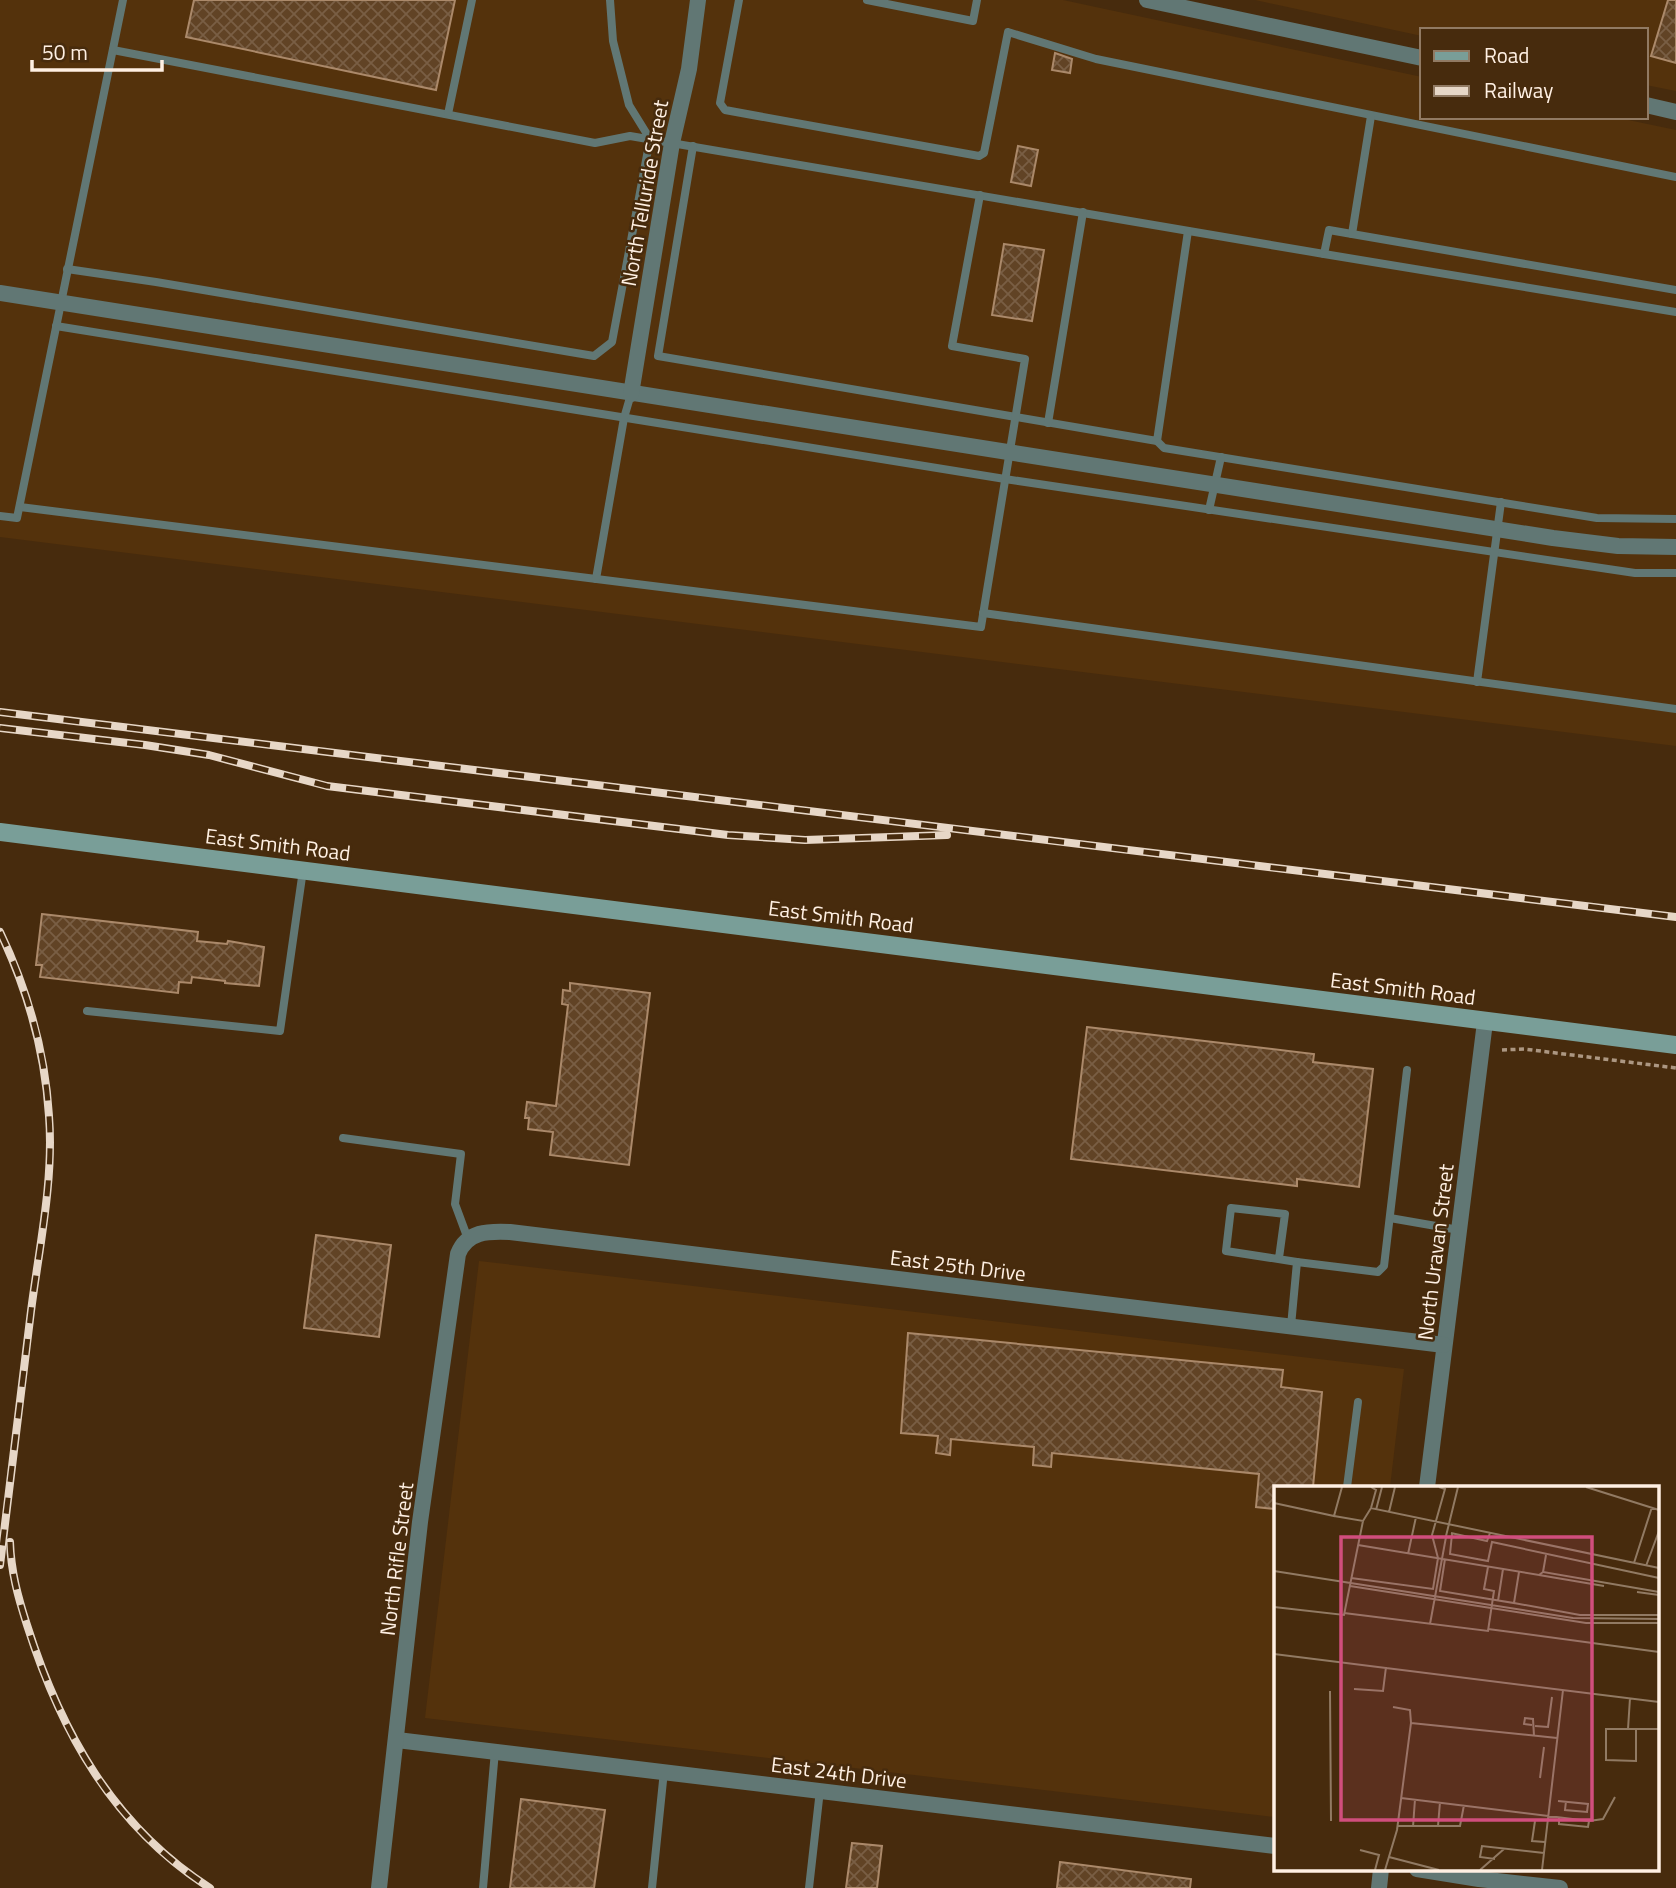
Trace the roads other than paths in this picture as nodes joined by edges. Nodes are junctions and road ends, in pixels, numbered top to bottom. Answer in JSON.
{"nodes":[{"id":1,"x":123,"y":0,"type":"edge"},
{"id":2,"x":472,"y":0,"type":"edge"},
{"id":3,"x":610,"y":0,"type":"edge"},
{"id":4,"x":698,"y":0,"type":"edge"},
{"id":5,"x":738,"y":0,"type":"edge"},
{"id":6,"x":867,"y":0,"type":"edge"},
{"id":7,"x":977,"y":0,"type":"edge"},
{"id":8,"x":1147,"y":0,"type":"edge"},
{"id":9,"x":113,"y":50,"type":"junction"},
{"id":10,"x":1420,"y":58,"type":"edge"},
{"id":11,"x":1648,"y":105,"type":"edge"},
{"id":12,"x":1676,"y":112,"type":"edge"},
{"id":13,"x":448,"y":114,"type":"junction"},
{"id":14,"x":1371,"y":116,"type":"junction"},
{"id":15,"x":650,"y":139,"type":"junction"},
{"id":16,"x":672,"y":143,"type":"junction"},
{"id":17,"x":692,"y":146,"type":"junction"},
{"id":18,"x":1676,"y":177,"type":"edge"},
{"id":19,"x":980,"y":195,"type":"junction"},
{"id":20,"x":1083,"y":212,"type":"junction"},
{"id":21,"x":1188,"y":231,"type":"junction"},
{"id":22,"x":1352,"y":234,"type":"junction"},
{"id":23,"x":1324,"y":254,"type":"junction"},
{"id":24,"x":67,"y":269,"type":"junction"},
{"id":25,"x":1676,"y":290,"type":"edge"},
{"id":26,"x":0,"y":293,"type":"edge"},
{"id":27,"x":60,"y":302,"type":"junction"},
{"id":28,"x":1676,"y":312,"type":"edge"},
{"id":29,"x":56,"y":326,"type":"junction"},
{"id":30,"x":631,"y":394,"type":"junction"},
{"id":31,"x":1015,"y":417,"type":"junction"},
{"id":32,"x":624,"y":418,"type":"junction"},
{"id":33,"x":1048,"y":423,"type":"junction"},
{"id":34,"x":1157,"y":441,"type":"junction"},
{"id":35,"x":1009,"y":454,"type":"junction"},
{"id":36,"x":1221,"y":457,"type":"junction"},
{"id":37,"x":1005,"y":479,"type":"junction"},
{"id":38,"x":1215,"y":486,"type":"junction"},
{"id":39,"x":1501,"y":502,"type":"junction"},
{"id":40,"x":20,"y":507,"type":"junction"},
{"id":41,"x":1209,"y":510,"type":"junction"},
{"id":42,"x":0,"y":516,"type":"edge"},
{"id":43,"x":1676,"y":519,"type":"edge"},
{"id":44,"x":1498,"y":529,"type":"junction"},
{"id":45,"x":1676,"y":547,"type":"edge"},
{"id":46,"x":1495,"y":552,"type":"junction"},
{"id":47,"x":1676,"y":573,"type":"edge"},
{"id":48,"x":596,"y":579,"type":"junction"},
{"id":49,"x":983,"y":613,"type":"junction"},
{"id":50,"x":1477,"y":682,"type":"junction"},
{"id":51,"x":1676,"y":709,"type":"edge"},
{"id":52,"x":0,"y":832,"type":"edge"},
{"id":53,"x":303,"y":870,"type":"junction"},
{"id":54,"x":87,"y":1011,"type":"dead end"},
{"id":55,"x":1485,"y":1021,"type":"junction"},
{"id":56,"x":1676,"y":1045,"type":"edge"},
{"id":57,"x":1407,"y":1070,"type":"dead end"},
{"id":58,"x":343,"y":1138,"type":"dead end"},
{"id":59,"x":1390,"y":1218,"type":"junction"},
{"id":60,"x":1459,"y":1230,"type":"junction"},
{"id":61,"x":468,"y":1239,"type":"junction"},
{"id":62,"x":1279,"y":1258,"type":"junction"},
{"id":63,"x":1297,"y":1262,"type":"junction"},
{"id":64,"x":1291,"y":1326,"type":"junction"},
{"id":65,"x":1444,"y":1345,"type":"junction"},
{"id":66,"x":1357,"y":1402,"type":"dead end"},
{"id":67,"x":1347,"y":1486,"type":"edge"},
{"id":68,"x":1427,"y":1486,"type":"edge"},
{"id":69,"x":397,"y":1740,"type":"junction"},
{"id":70,"x":495,"y":1751,"type":"junction"},
{"id":71,"x":664,"y":1772,"type":"junction"},
{"id":72,"x":820,"y":1790,"type":"junction"},
{"id":73,"x":1274,"y":1846,"type":"edge"},
{"id":74,"x":1381,"y":1870,"type":"edge"},
{"id":75,"x":1421,"y":1870,"type":"edge"},
{"id":76,"x":1459,"y":1882,"type":"edge"},
{"id":77,"x":379,"y":1888,"type":"edge"},
{"id":78,"x":483,"y":1888,"type":"edge"},
{"id":79,"x":652,"y":1888,"type":"edge"},
{"id":80,"x":809,"y":1888,"type":"edge"},
{"id":81,"x":1379,"y":1888,"type":"edge"},
{"id":82,"x":1560,"y":1888,"type":"edge"}],
"edges":[{"from":1,"to":9,"type":"lane"},
{"from":2,"to":13,"type":"lane"},
{"from":3,"to":15,"type":"lane"},
{"from":4,"to":16,"type":"street","name":"North Telluride Street"},
{"from":5,"to":14,"type":"lane"},
{"from":6,"to":7,"type":"lane"},
{"from":8,"to":10,"type":"street"},
{"from":9,"to":13,"type":"lane"},
{"from":9,"to":24,"type":"lane"},
{"from":11,"to":12,"type":"street"},
{"from":13,"to":15,"type":"lane"},
{"from":14,"to":18,"type":"lane"},
{"from":14,"to":22,"type":"lane"},
{"from":15,"to":16,"type":"lane"},
{"from":15,"to":24,"type":"lane"},
{"from":16,"to":17,"type":"lane"},
{"from":16,"to":30,"type":"street","name":"North Telluride Street"},
{"from":17,"to":19,"type":"lane"},
{"from":17,"to":31,"type":"lane"},
{"from":19,"to":20,"type":"lane"},
{"from":19,"to":31,"type":"lane"},
{"from":20,"to":21,"type":"lane"},
{"from":20,"to":33,"type":"lane"},
{"from":21,"to":23,"type":"lane"},
{"from":21,"to":34,"type":"lane"},
{"from":22,"to":23,"type":"lane"},
{"from":22,"to":25,"type":"lane"},
{"from":23,"to":28,"type":"lane"},
{"from":24,"to":27,"type":"lane"},
{"from":26,"to":27,"type":"street"},
{"from":27,"to":29,"type":"lane"},
{"from":27,"to":30,"type":"street"},
{"from":29,"to":32,"type":"lane"},
{"from":29,"to":40,"type":"lane"},
{"from":30,"to":32,"type":"lane"},
{"from":30,"to":35,"type":"street"},
{"from":31,"to":33,"type":"lane"},
{"from":31,"to":35,"type":"lane"},
{"from":32,"to":37,"type":"lane"},
{"from":32,"to":48,"type":"lane"},
{"from":33,"to":34,"type":"lane"},
{"from":34,"to":36,"type":"lane"},
{"from":35,"to":37,"type":"lane"},
{"from":35,"to":38,"type":"street"},
{"from":36,"to":38,"type":"lane"},
{"from":36,"to":39,"type":"lane"},
{"from":37,"to":41,"type":"lane"},
{"from":37,"to":49,"type":"lane"},
{"from":38,"to":41,"type":"lane"},
{"from":38,"to":44,"type":"street"},
{"from":39,"to":43,"type":"lane"},
{"from":39,"to":44,"type":"lane"},
{"from":40,"to":42,"type":"lane"},
{"from":40,"to":48,"type":"lane"},
{"from":41,"to":46,"type":"lane"},
{"from":44,"to":45,"type":"street"},
{"from":44,"to":46,"type":"lane"},
{"from":46,"to":47,"type":"lane"},
{"from":46,"to":50,"type":"lane"},
{"from":48,"to":49,"type":"lane"},
{"from":49,"to":50,"type":"lane"},
{"from":50,"to":51,"type":"lane"},
{"from":52,"to":53,"type":"street","name":"East Smith Road"},
{"from":53,"to":54,"type":"lane"},
{"from":53,"to":55,"type":"street","name":"East Smith Road"},
{"from":55,"to":56,"type":"street","name":"East Smith Road"},
{"from":55,"to":60,"type":"street","name":"North Uravan Street"},
{"from":57,"to":59,"type":"lane"},
{"from":58,"to":61,"type":"lane"},
{"from":59,"to":60,"type":"lane"},
{"from":59,"to":63,"type":"lane"},
{"from":60,"to":65,"type":"street","name":"North Uravan Street"},
{"from":61,"to":64,"type":"street","name":"East 25th Drive"},
{"from":61,"to":69,"type":"street","name":"North Rifle Street"},
{"from":62,"to":62,"type":"lane"},
{"from":62,"to":63,"type":"lane"},
{"from":63,"to":64,"type":"lane"},
{"from":64,"to":65,"type":"street","name":"East 25th Drive"},
{"from":65,"to":68,"type":"street","name":"North Uravan Street"},
{"from":66,"to":67,"type":"lane"},
{"from":69,"to":70,"type":"street","name":"East 24th Drive"},
{"from":69,"to":77,"type":"street","name":"North Rifle Street"},
{"from":70,"to":71,"type":"street","name":"East 24th Drive"},
{"from":70,"to":78,"type":"lane"},
{"from":71,"to":72,"type":"street","name":"East 24th Drive"},
{"from":71,"to":79,"type":"lane"},
{"from":72,"to":73,"type":"street","name":"East 24th Drive"},
{"from":72,"to":80,"type":"lane"},
{"from":74,"to":81,"type":"street"},
{"from":75,"to":76,"type":"street"},
{"from":76,"to":82,"type":"street"}]}
